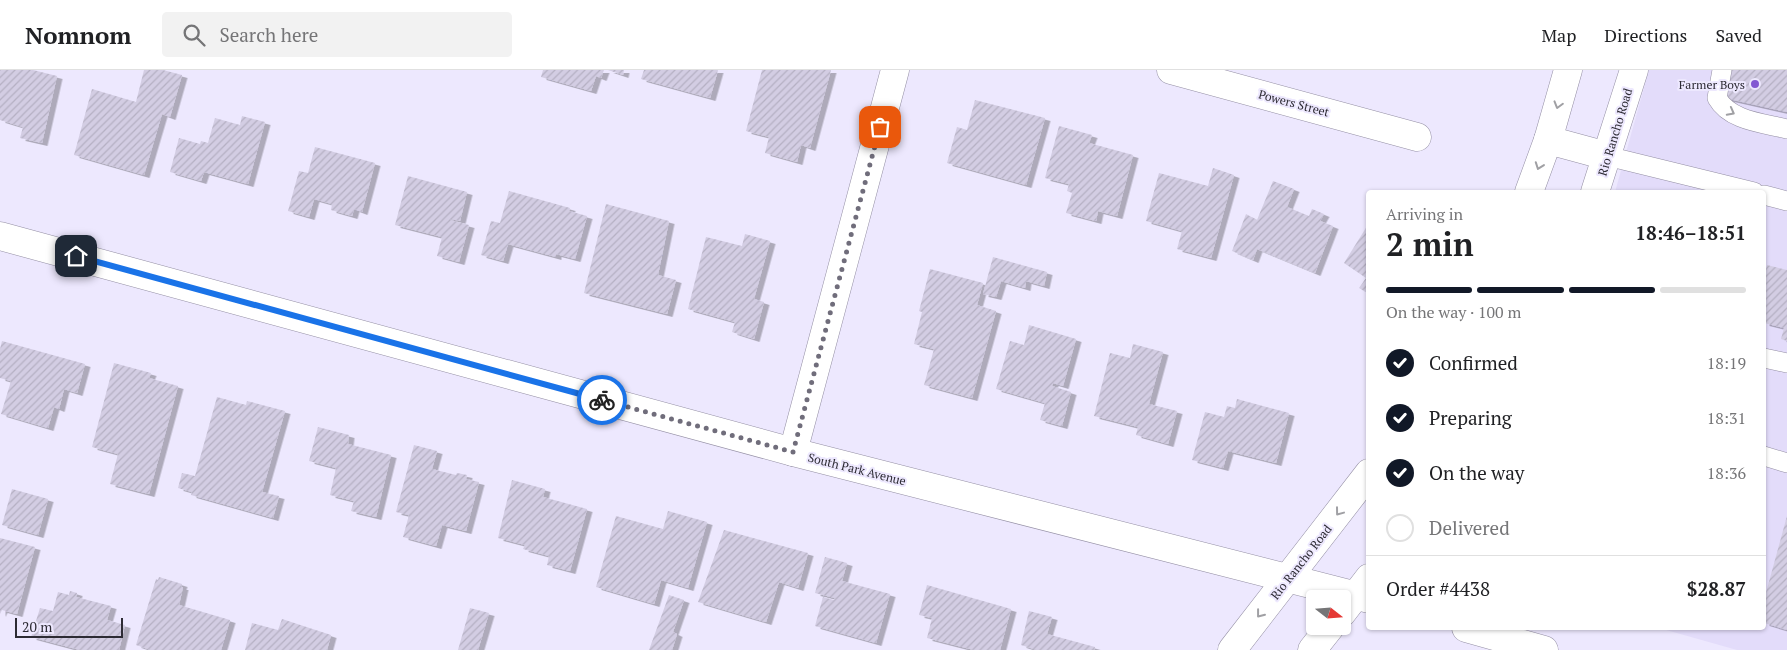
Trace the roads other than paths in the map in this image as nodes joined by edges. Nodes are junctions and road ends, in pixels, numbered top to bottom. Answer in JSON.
{"nodes":[{"id":1,"x":896,"y":70,"type":"edge"},
{"id":2,"x":1171,"y":70,"type":"edge"},
{"id":3,"x":1568,"y":70,"type":"edge"},
{"id":4,"x":1634,"y":70,"type":"edge"},
{"id":5,"x":1722,"y":70,"type":"edge"},
{"id":6,"x":1787,"y":129,"type":"edge"},
{"id":7,"x":1417,"y":136,"type":"dead end"},
{"id":8,"x":1548,"y":140,"type":"junction"},
{"id":9,"x":1607,"y":156,"type":"junction"},
{"id":10,"x":1703,"y":187,"type":"edge"},
{"id":11,"x":1530,"y":190,"type":"edge"},
{"id":12,"x":1596,"y":190,"type":"edge"},
{"id":13,"x":1734,"y":190,"type":"edge"},
{"id":14,"x":1766,"y":196,"type":"edge"},
{"id":15,"x":1787,"y":201,"type":"edge"},
{"id":16,"x":0,"y":236,"type":"edge"},
{"id":17,"x":1766,"y":359,"type":"edge"},
{"id":18,"x":1787,"y":364,"type":"edge"},
{"id":19,"x":793,"y":452,"type":"junction"},
{"id":20,"x":1766,"y":457,"type":"edge"},
{"id":21,"x":1787,"y":463,"type":"edge"},
{"id":22,"x":1366,"y":477,"type":"edge"},
{"id":23,"x":1288,"y":579,"type":"junction"},
{"id":24,"x":1359,"y":597,"type":"edge"},
{"id":25,"x":1473,"y":630,"type":"edge"},
{"id":26,"x":1324,"y":635,"type":"edge"},
{"id":27,"x":1232,"y":650,"type":"edge"},
{"id":28,"x":1312,"y":650,"type":"edge"},
{"id":29,"x":1544,"y":650,"type":"edge"}],
"edges":[{"from":1,"to":19,"type":"street"},
{"from":2,"to":7,"type":"street","name":"Powers Street"},
{"from":3,"to":8,"type":"street","one_way":true},
{"from":4,"to":9,"type":"street","name":"Rio Rancho Road"},
{"from":5,"to":6,"type":"lane","one_way":true},
{"from":8,"to":9,"type":"street"},
{"from":8,"to":11,"type":"street","one_way":true},
{"from":9,"to":10,"type":"lane"},
{"from":9,"to":12,"type":"street","name":"Rio Rancho Road"},
{"from":10,"to":13,"type":"lane"},
{"from":14,"to":15,"type":"lane"},
{"from":16,"to":19,"type":"street","name":"South Park Avenue"},
{"from":17,"to":18,"type":"lane"},
{"from":19,"to":23,"type":"street","name":"South Park Avenue"},
{"from":20,"to":21,"type":"lane"},
{"from":22,"to":23,"type":"street","name":"Rio Rancho Road","one_way":true},
{"from":23,"to":24,"type":"street","name":"South Park Avenue"},
{"from":23,"to":27,"type":"street","name":"Rio Rancho Road","one_way":true},
{"from":25,"to":29,"type":"street"},
{"from":26,"to":28,"type":"street"}]}
